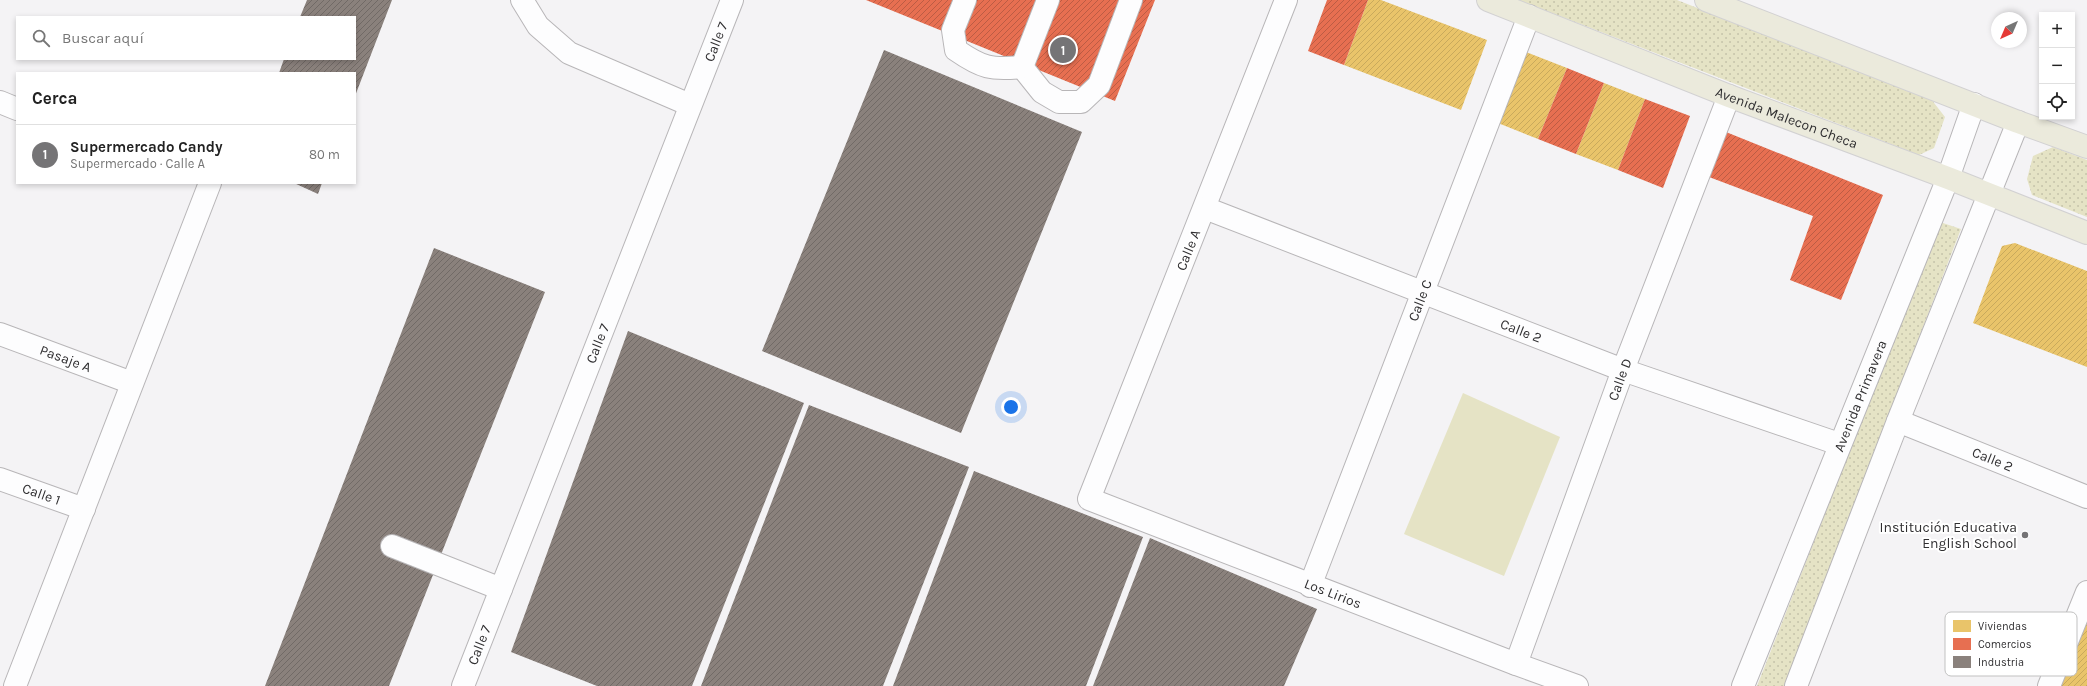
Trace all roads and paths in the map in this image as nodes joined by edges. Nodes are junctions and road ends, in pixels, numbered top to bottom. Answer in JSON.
{"nodes":[{"id":1,"x":522,"y":0,"type":"edge"},
{"id":2,"x":732,"y":0,"type":"edge"},
{"id":3,"x":965,"y":0,"type":"edge"},
{"id":4,"x":1048,"y":0,"type":"edge"},
{"id":5,"x":1131,"y":0,"type":"edge"},
{"id":6,"x":1286,"y":0,"type":"edge"},
{"id":7,"x":1488,"y":0,"type":"edge"},
{"id":8,"x":1706,"y":0,"type":"edge"},
{"id":9,"x":1529,"y":16,"type":"junction"},
{"id":10,"x":1022,"y":67,"type":"junction"},
{"id":11,"x":1729,"y":96,"type":"junction"},
{"id":12,"x":0,"y":102,"type":"edge"},
{"id":13,"x":1974,"y":104,"type":"junction"},
{"id":14,"x":690,"y":105,"type":"junction"},
{"id":15,"x":16,"y":108,"type":"edge"},
{"id":16,"x":2018,"y":122,"type":"junction"},
{"id":17,"x":2087,"y":147,"type":"edge"},
{"id":18,"x":1948,"y":178,"type":"junction"},
{"id":19,"x":210,"y":184,"type":"edge"},
{"id":20,"x":1989,"y":194,"type":"junction"},
{"id":21,"x":1205,"y":208,"type":"junction"},
{"id":22,"x":2087,"y":232,"type":"edge"},
{"id":23,"x":1424,"y":292,"type":"junction"},
{"id":24,"x":0,"y":334,"type":"edge"},
{"id":25,"x":1623,"y":370,"type":"junction"},
{"id":26,"x":132,"y":383,"type":"junction"},
{"id":27,"x":1898,"y":421,"type":"junction"},
{"id":28,"x":1839,"y":444,"type":"junction"},
{"id":29,"x":0,"y":478,"type":"edge"},
{"id":30,"x":2087,"y":497,"type":"edge"},
{"id":31,"x":1089,"y":499,"type":"joint"},
{"id":32,"x":84,"y":509,"type":"junction"},
{"id":33,"x":392,"y":546,"type":"dead end"},
{"id":34,"x":1310,"y":586,"type":"junction"},
{"id":35,"x":501,"y":589,"type":"junction"},
{"id":36,"x":2087,"y":592,"type":"edge"},
{"id":37,"x":2077,"y":617,"type":"edge"},
{"id":38,"x":1516,"y":664,"type":"junction"},
{"id":39,"x":2053,"y":676,"type":"edge"},
{"id":40,"x":15,"y":686,"type":"edge"},
{"id":41,"x":463,"y":686,"type":"edge"},
{"id":42,"x":1577,"y":686,"type":"edge"},
{"id":43,"x":1743,"y":686,"type":"edge"},
{"id":44,"x":1796,"y":686,"type":"edge"},
{"id":45,"x":2049,"y":686,"type":"edge"}],
"edges":[{"from":1,"to":14,"type":"street"},
{"from":2,"to":14,"type":"street","name":"Calle 7"},
{"from":3,"to":10,"type":"street"},
{"from":4,"to":10,"type":"street"},
{"from":5,"to":10,"type":"street"},
{"from":6,"to":21,"type":"street","name":"Calle A"},
{"from":7,"to":9,"type":"main road","name":"Avenida Malecon Checa"},
{"from":8,"to":13,"type":"main road"},
{"from":9,"to":11,"type":"main road","name":"Avenida Malecon Checa"},
{"from":9,"to":23,"type":"street","name":"Calle C"},
{"from":11,"to":18,"type":"main road","name":"Avenida Malecon Checa"},
{"from":11,"to":25,"type":"street","name":"Calle D"},
{"from":12,"to":15,"type":"street"},
{"from":13,"to":16,"type":"main road"},
{"from":13,"to":18,"type":"street","name":"Avenida Primavera"},
{"from":14,"to":35,"type":"street","name":"Calle 7"},
{"from":16,"to":17,"type":"main road"},
{"from":16,"to":20,"type":"street"},
{"from":18,"to":20,"type":"main road","name":"Avenida Malecon Checa"},
{"from":18,"to":28,"type":"street","name":"Avenida Primavera"},
{"from":19,"to":26,"type":"street"},
{"from":20,"to":22,"type":"main road","name":"Avenida Malecon Checa"},
{"from":20,"to":27,"type":"street"},
{"from":21,"to":23,"type":"street","name":"Calle 2"},
{"from":21,"to":31,"type":"street","name":"Calle A"},
{"from":23,"to":25,"type":"street","name":"Calle 2"},
{"from":23,"to":34,"type":"street","name":"Calle C"},
{"from":24,"to":26,"type":"street","name":"Pasaje A"},
{"from":25,"to":28,"type":"street","name":"Calle 2"},
{"from":25,"to":38,"type":"street","name":"Calle D"},
{"from":26,"to":32,"type":"street"},
{"from":27,"to":30,"type":"street","name":"Calle 2"},
{"from":27,"to":44,"type":"street"},
{"from":28,"to":43,"type":"street","name":"Avenida Primavera"},
{"from":29,"to":32,"type":"street","name":"Calle 1"},
{"from":31,"to":34,"type":"street","name":"Los Lirios"},
{"from":32,"to":40,"type":"street"},
{"from":33,"to":35,"type":"street"},
{"from":34,"to":38,"type":"street","name":"Los Lirios"},
{"from":35,"to":41,"type":"street","name":"Calle 7"},
{"from":36,"to":37,"type":"street"},
{"from":38,"to":42,"type":"street","name":"Los Lirios"},
{"from":39,"to":45,"type":"street"}]}
